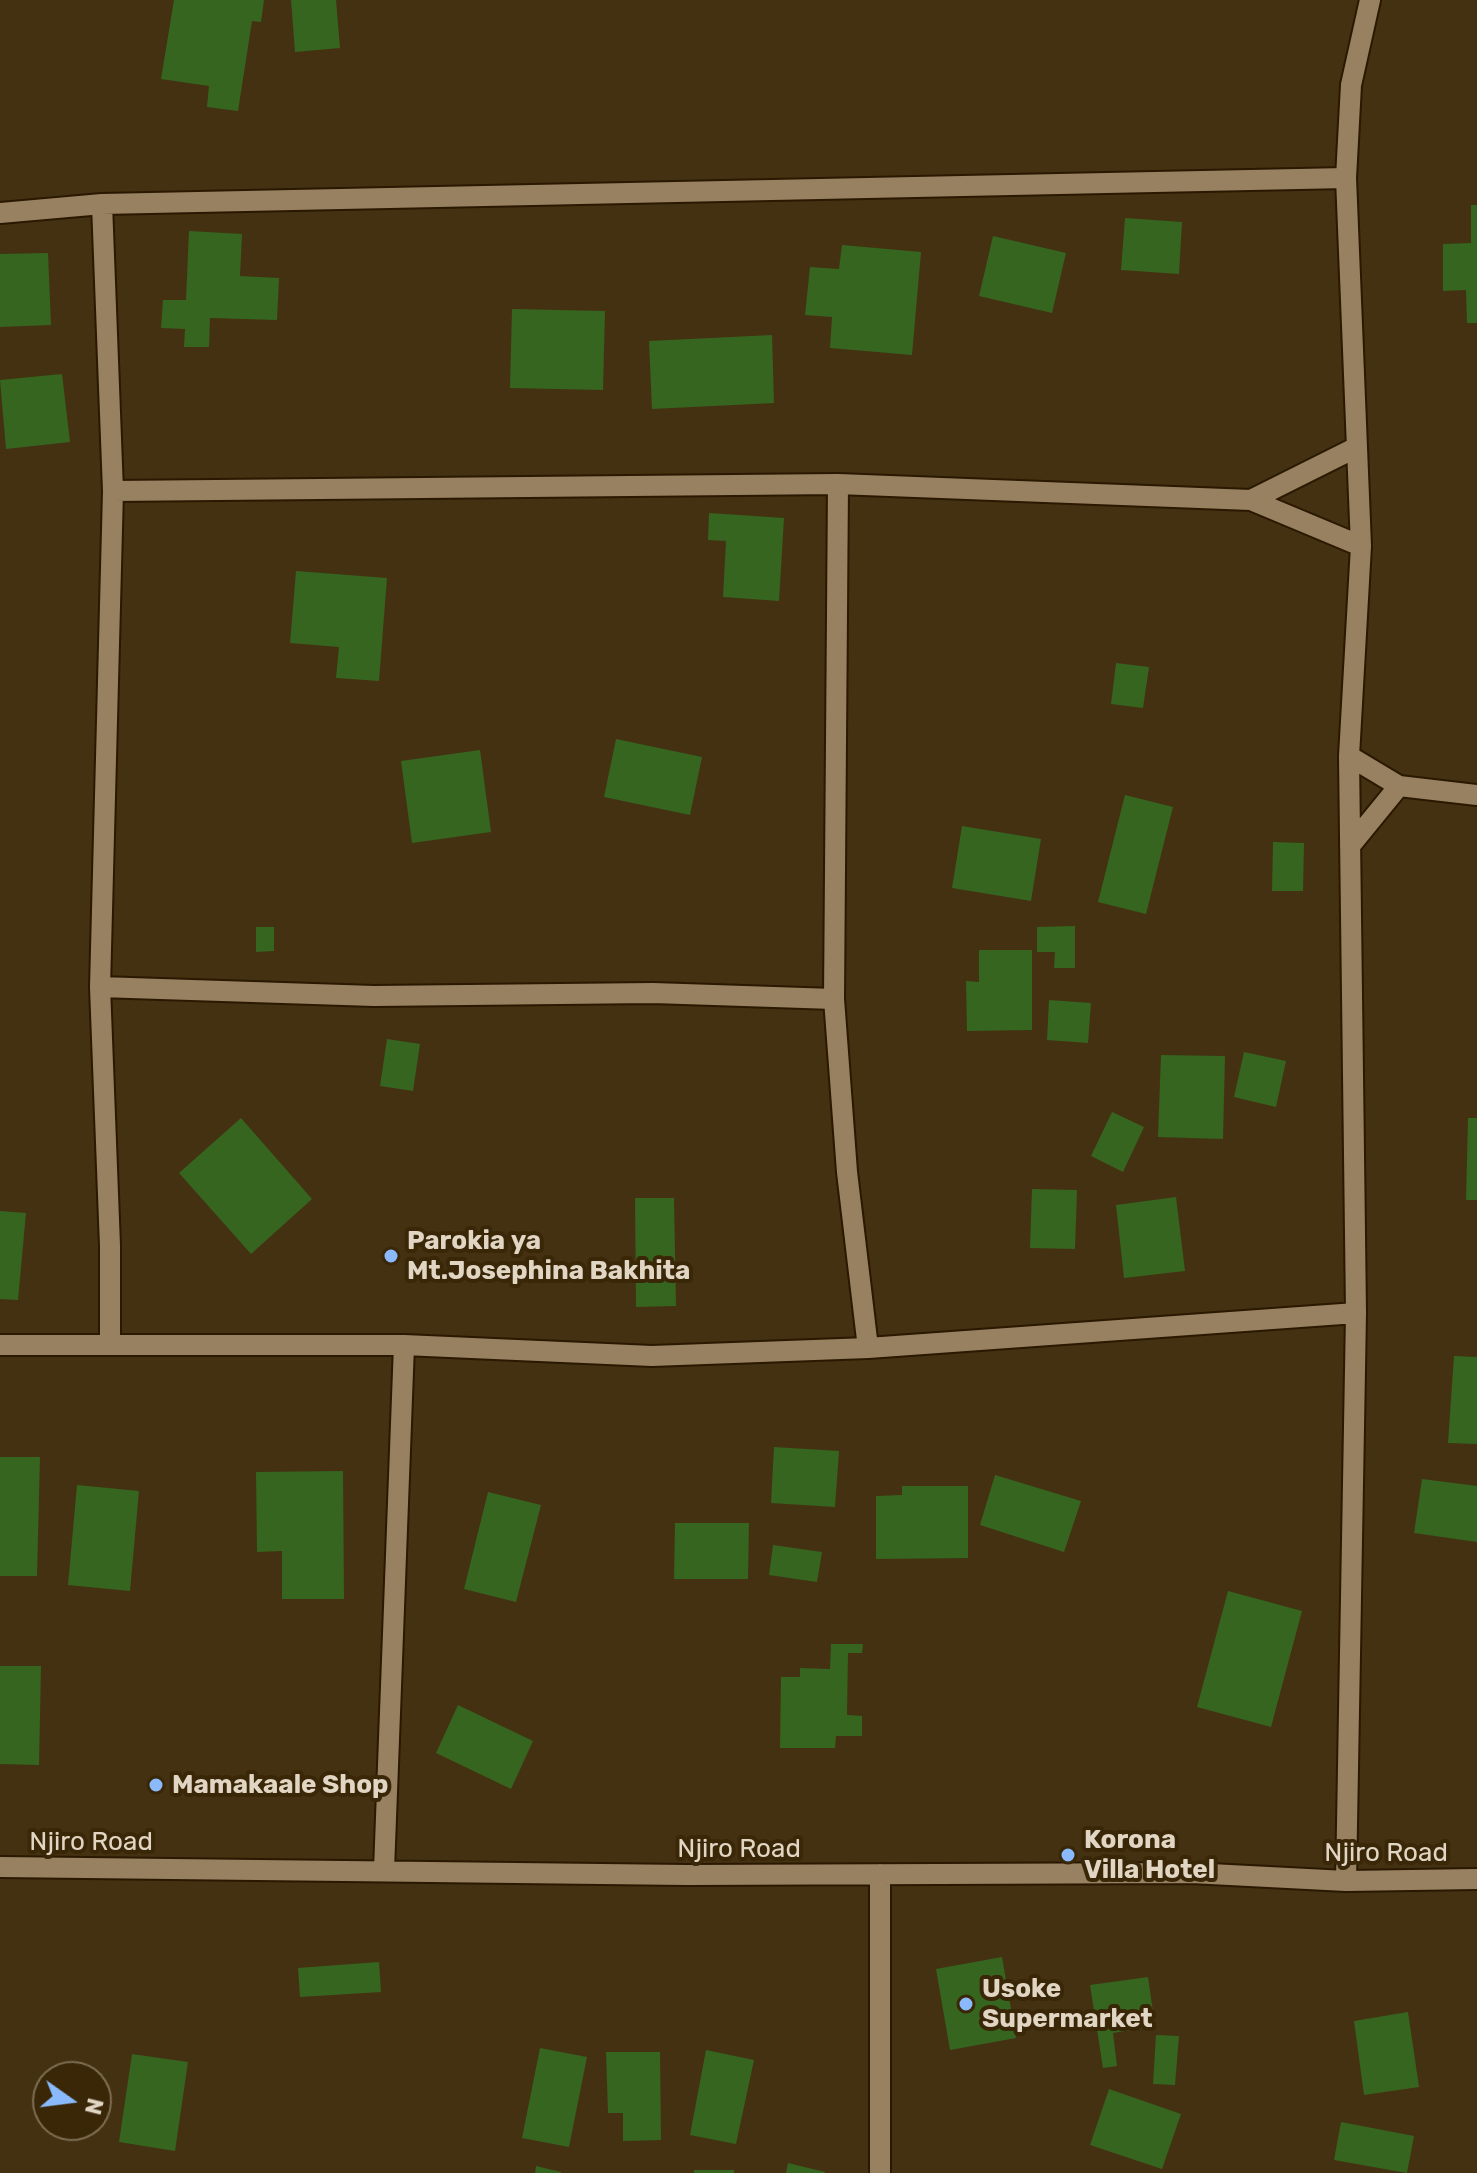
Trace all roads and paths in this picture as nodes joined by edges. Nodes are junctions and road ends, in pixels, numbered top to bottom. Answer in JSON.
{"nodes":[{"id":1,"x":1370,"y":0,"type":"edge"},
{"id":2,"x":1346,"y":178,"type":"junction"},
{"id":3,"x":102,"y":204,"type":"junction"},
{"id":4,"x":0,"y":213,"type":"edge"},
{"id":5,"x":1355,"y":448,"type":"junction"},
{"id":6,"x":838,"y":484,"type":"junction"},
{"id":7,"x":113,"y":491,"type":"junction"},
{"id":8,"x":1251,"y":500,"type":"junction"},
{"id":9,"x":1361,"y":546,"type":"junction"},
{"id":10,"x":1349,"y":756,"type":"junction"},
{"id":11,"x":1399,"y":786,"type":"junction"},
{"id":12,"x":1477,"y":795,"type":"edge"},
{"id":13,"x":1350,"y":846,"type":"junction"},
{"id":14,"x":100,"y":987,"type":"junction"},
{"id":15,"x":834,"y":999,"type":"junction"},
{"id":16,"x":1356,"y":1313,"type":"junction"},
{"id":17,"x":110,"y":1343,"type":"junction"},
{"id":18,"x":0,"y":1345,"type":"edge"},
{"id":19,"x":404,"y":1345,"type":"junction"},
{"id":20,"x":868,"y":1348,"type":"junction"},
{"id":21,"x":0,"y":1867,"type":"edge"},
{"id":22,"x":384,"y":1870,"type":"junction"},
{"id":23,"x":880,"y":1874,"type":"junction"},
{"id":24,"x":1477,"y":1879,"type":"edge"},
{"id":25,"x":1346,"y":1881,"type":"junction"},
{"id":26,"x":880,"y":2173,"type":"edge"}],
"edges":[{"from":1,"to":2,"type":"street"},
{"from":2,"to":3,"type":"street"},
{"from":2,"to":5,"type":"street"},
{"from":3,"to":4,"type":"street"},
{"from":3,"to":7,"type":"street"},
{"from":5,"to":8,"type":"street"},
{"from":5,"to":9,"type":"street"},
{"from":6,"to":7,"type":"street"},
{"from":6,"to":8,"type":"street"},
{"from":6,"to":15,"type":"street"},
{"from":7,"to":14,"type":"street"},
{"from":8,"to":9,"type":"street"},
{"from":9,"to":10,"type":"street"},
{"from":10,"to":11,"type":"street"},
{"from":10,"to":13,"type":"street"},
{"from":11,"to":12,"type":"street"},
{"from":11,"to":13,"type":"street"},
{"from":13,"to":16,"type":"street"},
{"from":14,"to":15,"type":"street"},
{"from":14,"to":17,"type":"street"},
{"from":15,"to":20,"type":"street"},
{"from":16,"to":20,"type":"street"},
{"from":16,"to":25,"type":"street"},
{"from":17,"to":18,"type":"street"},
{"from":17,"to":19,"type":"street"},
{"from":19,"to":20,"type":"street"},
{"from":19,"to":22,"type":"street"},
{"from":21,"to":22,"type":"street","name":"Njiro Road"},
{"from":22,"to":23,"type":"street","name":"Njiro Road"},
{"from":23,"to":25,"type":"street","name":"Njiro Road"},
{"from":23,"to":26,"type":"street"},
{"from":24,"to":25,"type":"street","name":"Njiro Road"}]}
